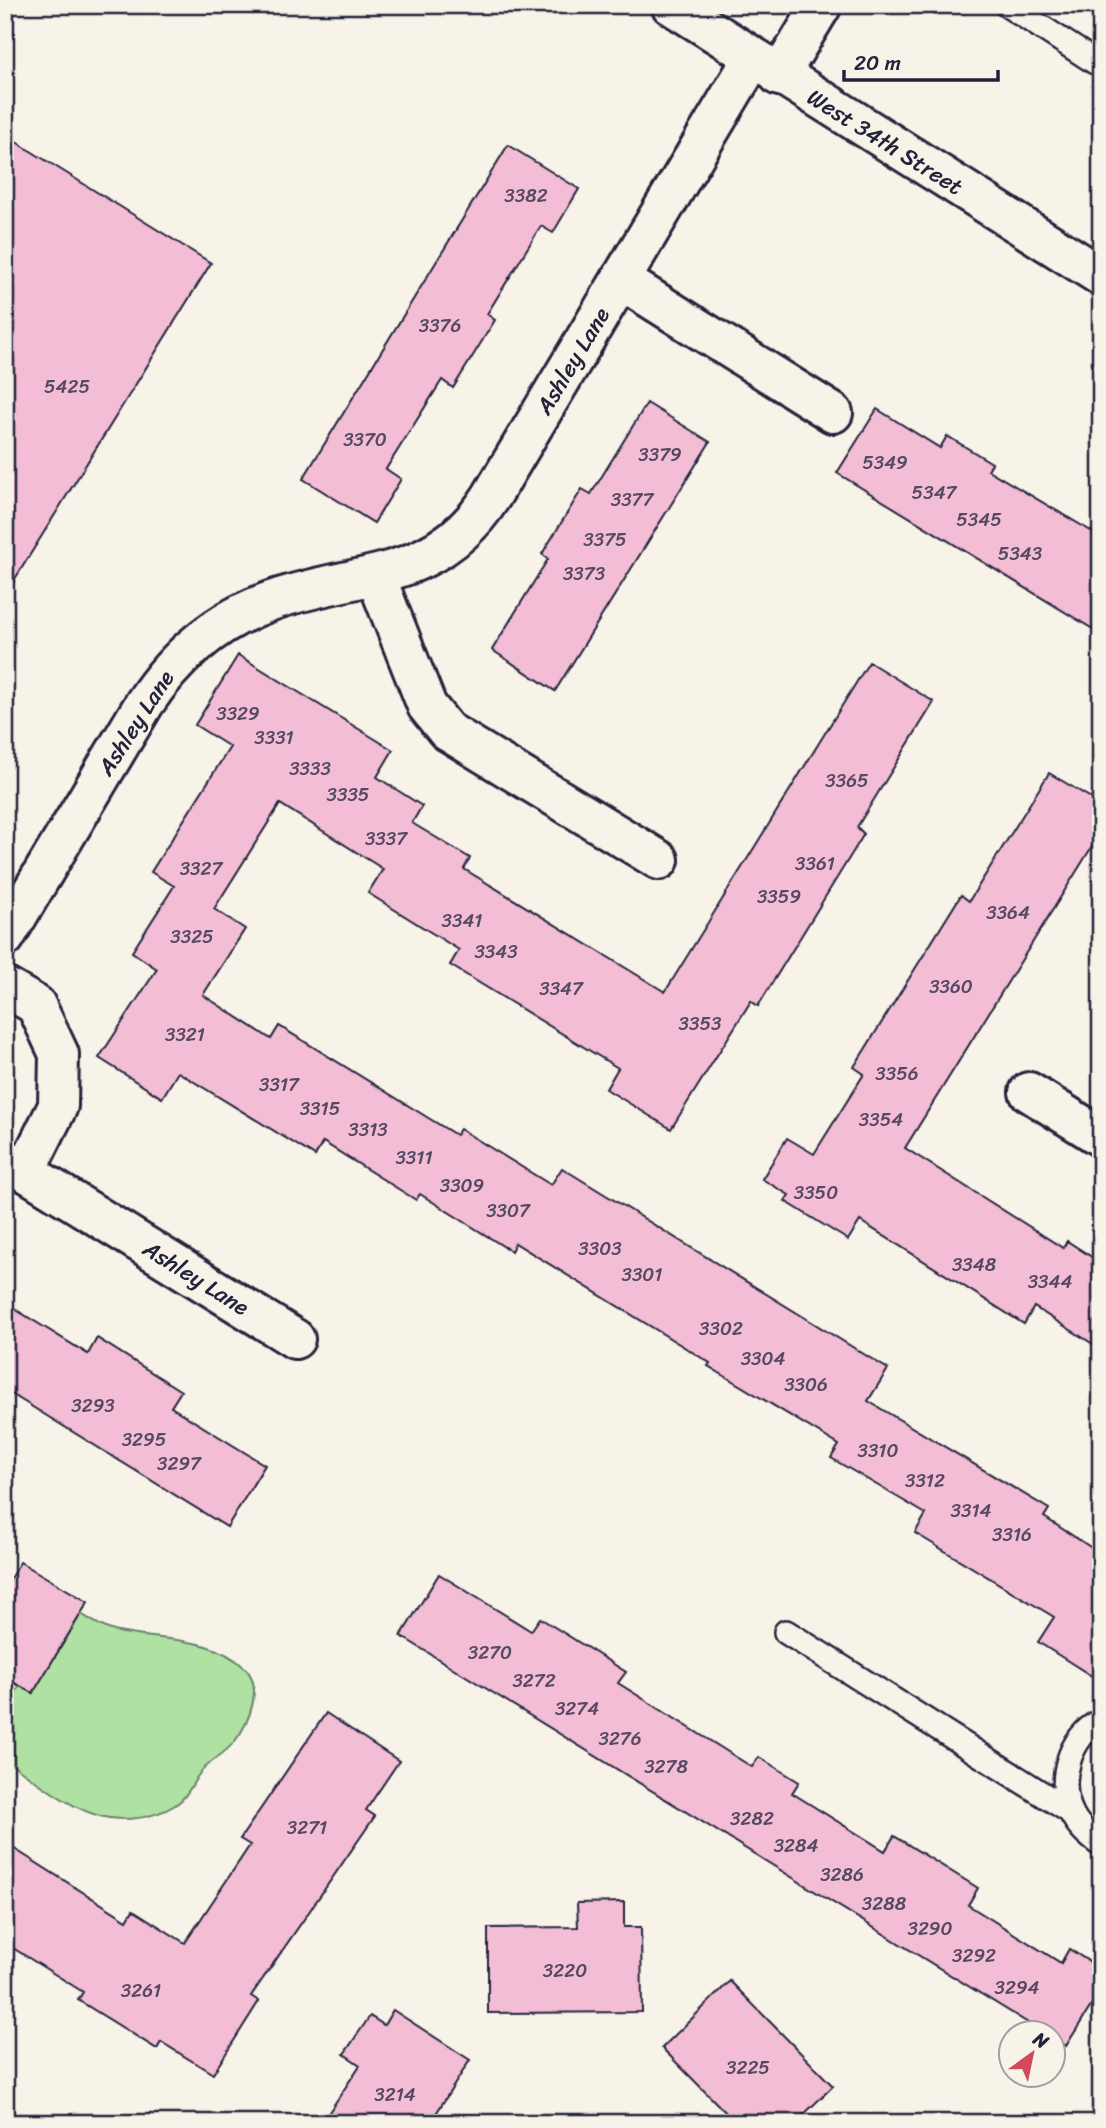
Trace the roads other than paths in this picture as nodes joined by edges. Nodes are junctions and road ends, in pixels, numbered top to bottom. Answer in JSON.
{"nodes":[{"id":1,"x":671,"y":5,"type":"edge"},
{"id":2,"x":822,"y":5,"type":"edge"},
{"id":3,"x":1007,"y":5,"type":"edge"},
{"id":4,"x":1095,"y":62,"type":"dead end"},
{"id":5,"x":766,"y":67,"type":"junction"},
{"id":6,"x":1101,"y":276,"type":"edge"},
{"id":7,"x":621,"y":280,"type":"junction"},
{"id":8,"x":833,"y":413,"type":"dead end"},
{"id":9,"x":376,"y":577,"type":"junction"},
{"id":10,"x":659,"y":860,"type":"dead end"},
{"id":11,"x":5,"y":937,"type":"edge"},
{"id":12,"x":5,"y":987,"type":"edge"},
{"id":13,"x":1029,"y":1092,"type":"dead end"},
{"id":14,"x":1101,"y":1137,"type":"edge"},
{"id":15,"x":15,"y":1165,"type":"edge"},
{"id":16,"x":295,"y":1339,"type":"dead end"},
{"id":17,"x":786,"y":1632,"type":"dead end"},
{"id":18,"x":1101,"y":1721,"type":"edge"},
{"id":19,"x":1071,"y":1812,"type":"junction"},
{"id":20,"x":1101,"y":1844,"type":"edge"}],
"edges":[{"from":1,"to":5,"type":"street","name":"West 34th Street"},
{"from":2,"to":5,"type":"street","name":"Ashley Lane"},
{"from":3,"to":4,"type":"lane"},
{"from":5,"to":6,"type":"street","name":"West 34th Street"},
{"from":5,"to":7,"type":"street","name":"Ashley Lane"},
{"from":7,"to":8,"type":"street","name":"Ashley Lane"},
{"from":7,"to":9,"type":"street","name":"Ashley Lane"},
{"from":9,"to":10,"type":"street"},
{"from":9,"to":11,"type":"street","name":"Ashley Lane"},
{"from":12,"to":15,"type":"street","name":"Ashley Lane"},
{"from":13,"to":14,"type":"street"},
{"from":15,"to":16,"type":"street","name":"Ashley Lane"},
{"from":17,"to":19,"type":"lane"},
{"from":18,"to":19,"type":"lane"},
{"from":19,"to":20,"type":"lane"}]}
